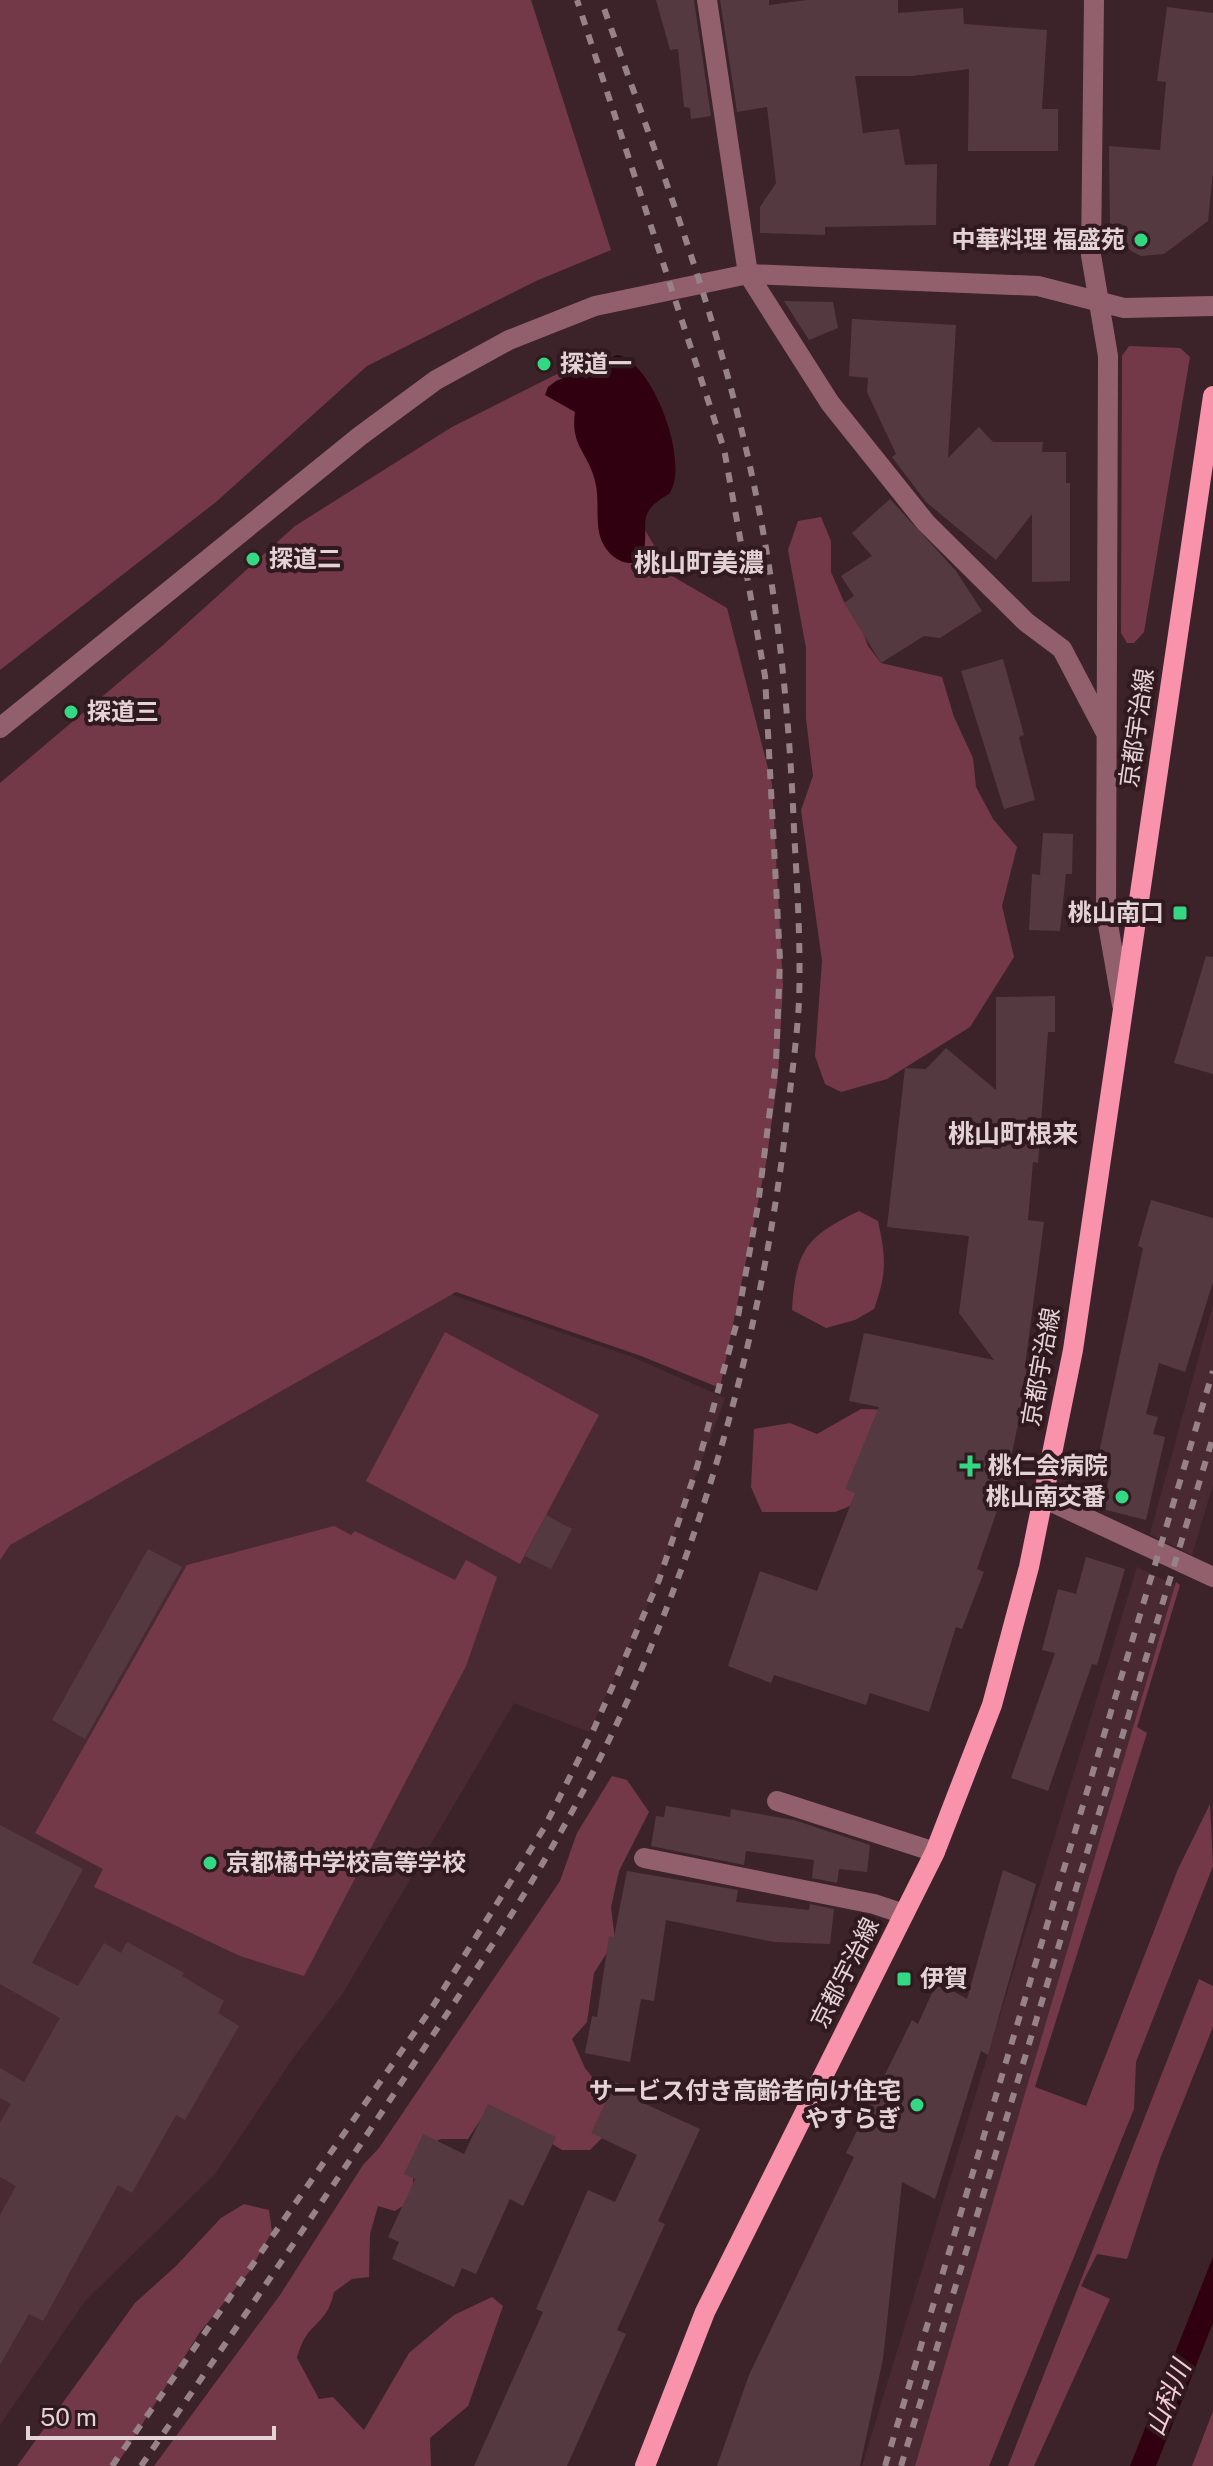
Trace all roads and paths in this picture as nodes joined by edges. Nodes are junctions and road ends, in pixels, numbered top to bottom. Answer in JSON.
{"nodes":[{"id":1,"x":707,"y":0,"type":"edge"},
{"id":2,"x":1094,"y":0,"type":"edge"},
{"id":3,"x":748,"y":274,"type":"junction"},
{"id":4,"x":1099,"y":299,"type":"junction"},
{"id":5,"x":1213,"y":306,"type":"edge"},
{"id":6,"x":1213,"y":396,"type":"edge"},
{"id":7,"x":0,"y":728,"type":"edge"},
{"id":8,"x":1107,"y":735,"type":"junction"},
{"id":9,"x":1122,"y":1009,"type":"junction"},
{"id":10,"x":1043,"y":1498,"type":"junction"},
{"id":11,"x":1213,"y":1577,"type":"edge"},
{"id":12,"x":777,"y":1801,"type":"dead end"},
{"id":13,"x":935,"y":1852,"type":"junction"},
{"id":14,"x":644,"y":1858,"type":"dead end"},
{"id":15,"x":904,"y":1914,"type":"junction"},
{"id":16,"x":645,"y":2466,"type":"edge"}],
"edges":[{"from":1,"to":3,"type":"street"},
{"from":2,"to":4,"type":"street"},
{"from":3,"to":4,"type":"street"},
{"from":3,"to":7,"type":"street"},
{"from":3,"to":8,"type":"street"},
{"from":4,"to":5,"type":"street"},
{"from":4,"to":8,"type":"street"},
{"from":6,"to":9,"type":"main road","name":"京都宇治線"},
{"from":8,"to":9,"type":"street"},
{"from":9,"to":10,"type":"main road","name":"京都宇治線"},
{"from":10,"to":11,"type":"street"},
{"from":10,"to":13,"type":"main road","name":"京都宇治線"},
{"from":12,"to":13,"type":"street"},
{"from":13,"to":15,"type":"main road","name":"京都宇治線"},
{"from":14,"to":15,"type":"street"},
{"from":15,"to":16,"type":"main road","name":"京都宇治線"}]}
